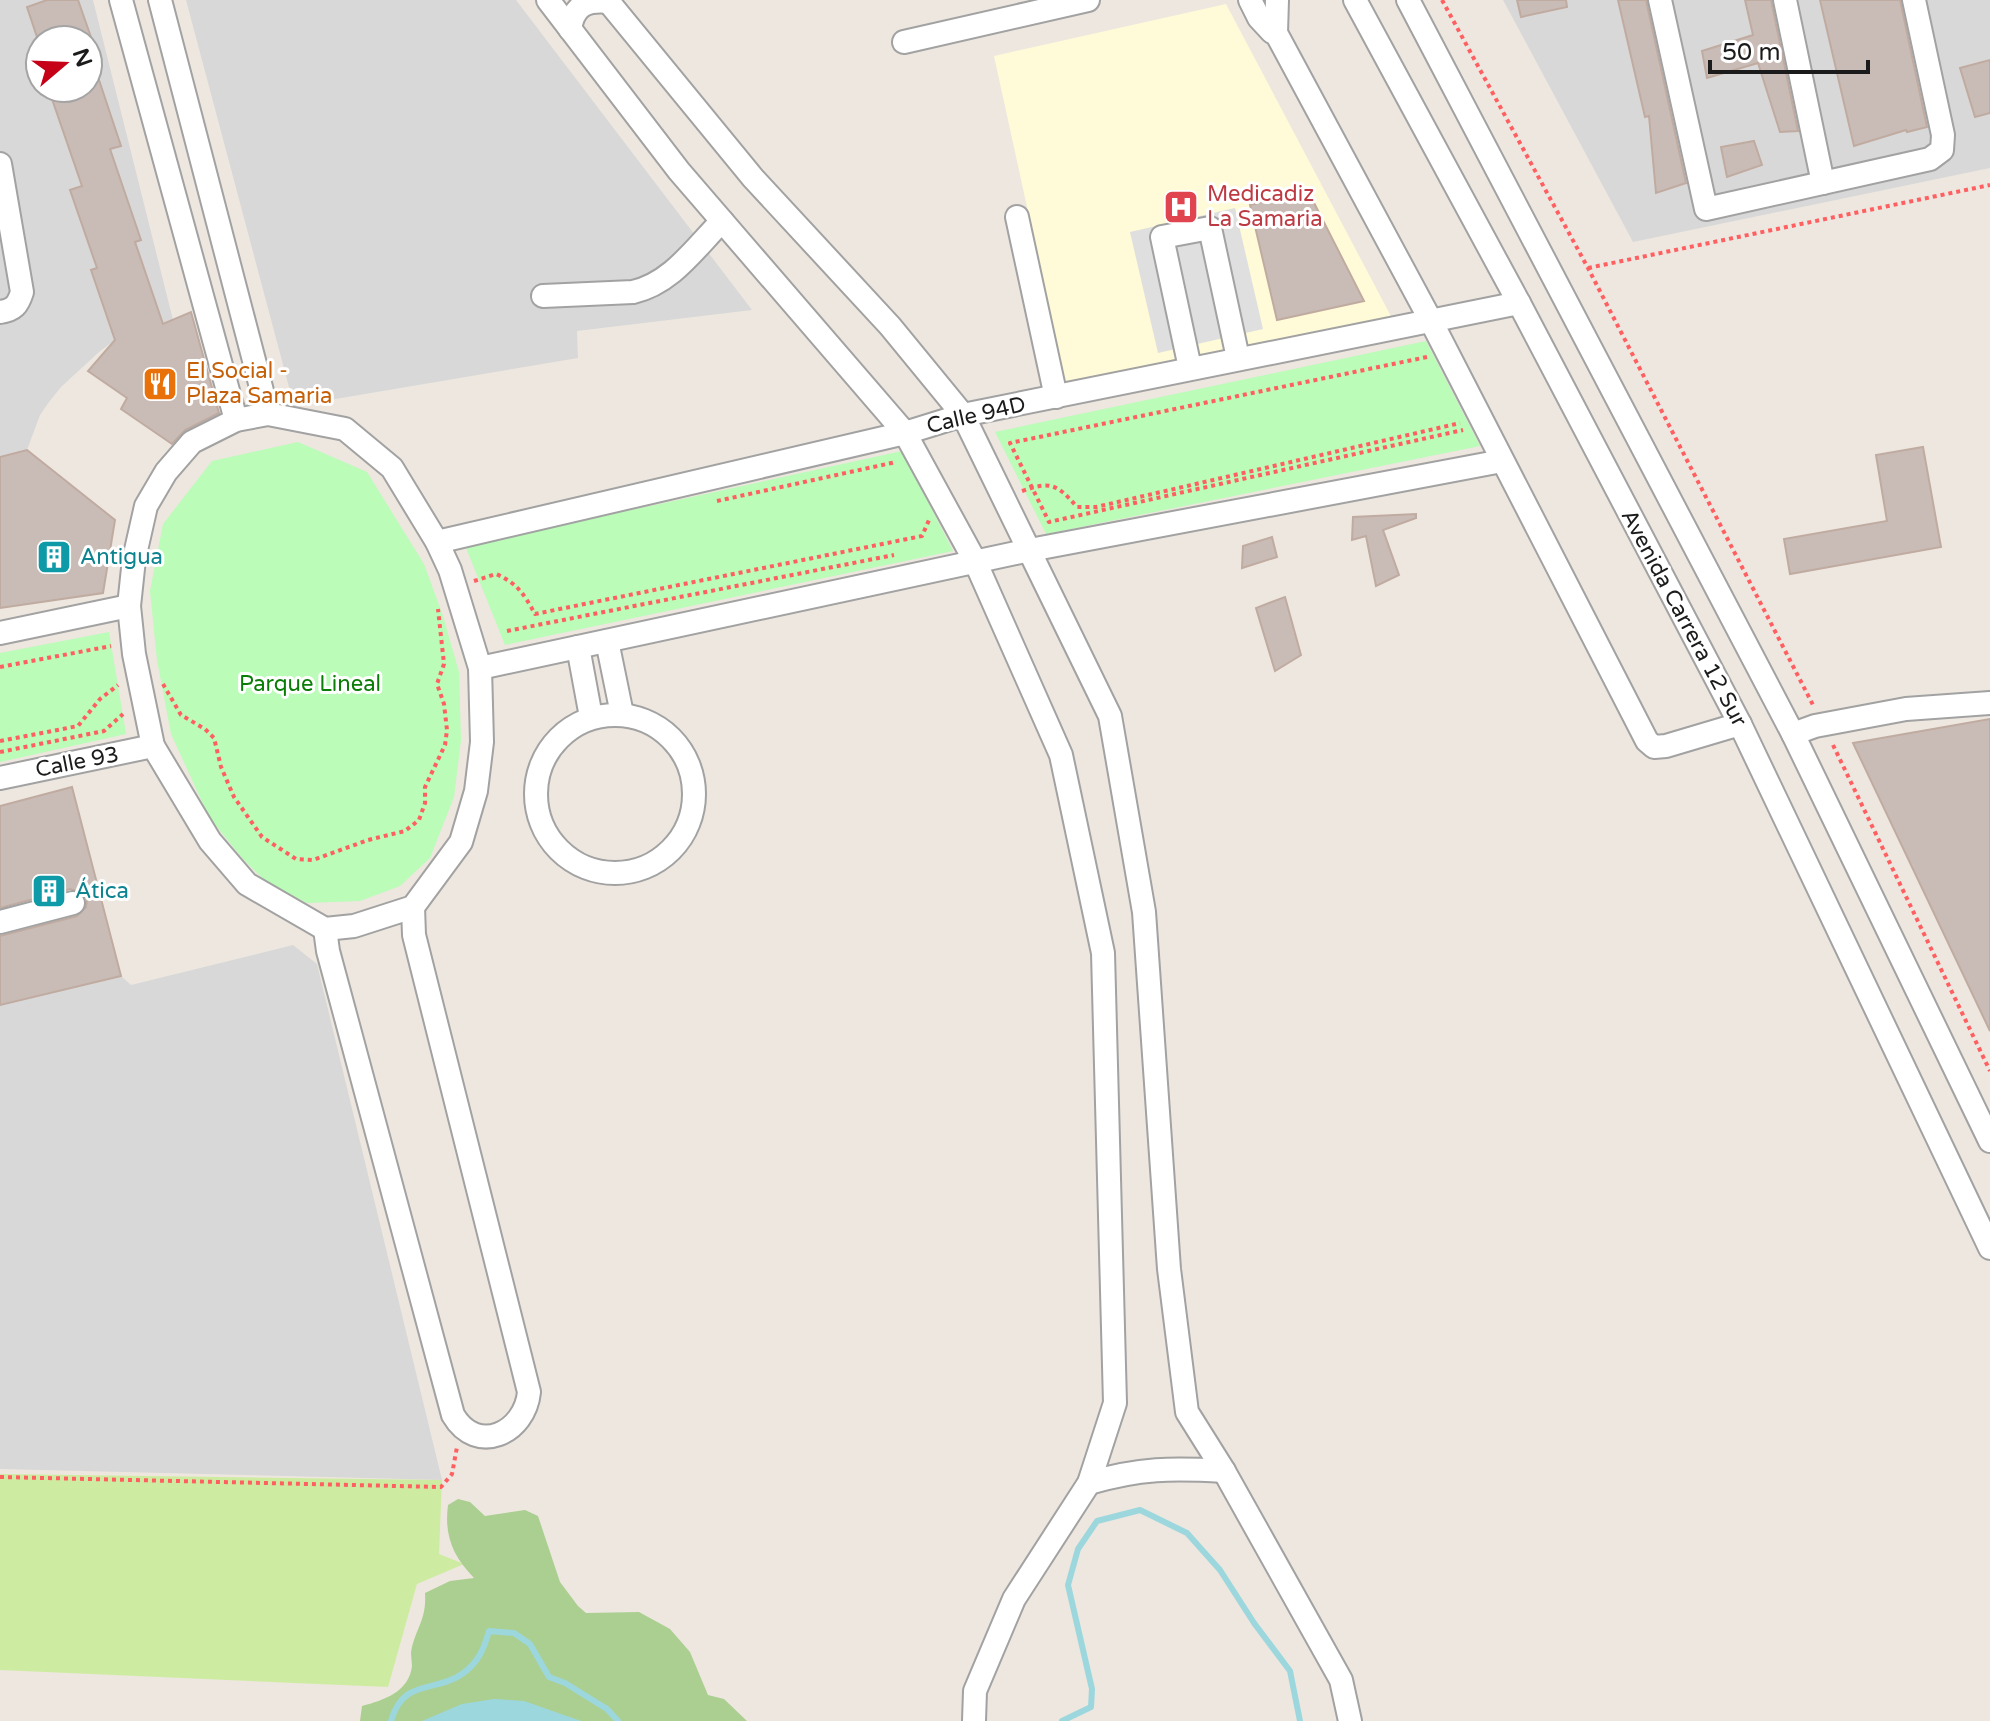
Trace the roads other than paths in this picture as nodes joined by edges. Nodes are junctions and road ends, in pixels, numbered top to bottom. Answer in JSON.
{"nodes":[{"id":1,"x":121,"y":0,"type":"edge"},
{"id":2,"x":160,"y":0,"type":"edge"},
{"id":3,"x":548,"y":0,"type":"edge"},
{"id":4,"x":1088,"y":0,"type":"edge"},
{"id":5,"x":1250,"y":0,"type":"edge"},
{"id":6,"x":1277,"y":0,"type":"edge"},
{"id":7,"x":1355,"y":0,"type":"edge"},
{"id":8,"x":1408,"y":0,"type":"edge"},
{"id":9,"x":1660,"y":0,"type":"edge"},
{"id":10,"x":1785,"y":0,"type":"edge"},
{"id":11,"x":1914,"y":0,"type":"edge"},
{"id":12,"x":608,"y":1,"type":"edge"},
{"id":13,"x":570,"y":29,"type":"junction"},
{"id":14,"x":1276,"y":33,"type":"junction"},
{"id":15,"x":904,"y":42,"type":"dead end"},
{"id":16,"x":0,"y":164,"type":"edge"},
{"id":17,"x":1823,"y":183,"type":"junction"},
{"id":18,"x":4,"y":209,"type":"edge"},
{"id":19,"x":1017,"y":217,"type":"dead end"},
{"id":20,"x":722,"y":221,"type":"junction"},
{"id":21,"x":8,"y":262,"type":"edge"},
{"id":22,"x":543,"y":296,"type":"dead end"},
{"id":23,"x":1519,"y":303,"type":"junction"},
{"id":24,"x":0,"y":312,"type":"edge"},
{"id":25,"x":1431,"y":321,"type":"junction"},
{"id":26,"x":1238,"y":358,"type":"junction"},
{"id":27,"x":1190,"y":368,"type":"junction"},
{"id":28,"x":1056,"y":397,"type":"junction"},
{"id":29,"x":268,"y":414,"type":"junction"},
{"id":30,"x":963,"y":415,"type":"junction"},
{"id":31,"x":236,"y":420,"type":"junction"},
{"id":32,"x":905,"y":433,"type":"junction"},
{"id":33,"x":1502,"y":461,"type":"junction"},
{"id":34,"x":437,"y":542,"type":"junction"},
{"id":35,"x":1030,"y":550,"type":"junction"},
{"id":36,"x":975,"y":561,"type":"junction"},
{"id":37,"x":129,"y":606,"type":"junction"},
{"id":38,"x":0,"y":633,"type":"edge"},
{"id":39,"x":607,"y":641,"type":"junction"},
{"id":40,"x":578,"y":647,"type":"junction"},
{"id":41,"x":480,"y":668,"type":"junction"},
{"id":42,"x":1990,"y":703,"type":"edge"},
{"id":43,"x":622,"y":714,"type":"junction"},
{"id":44,"x":591,"y":717,"type":"junction"},
{"id":45,"x":1740,"y":724,"type":"junction"},
{"id":46,"x":1793,"y":734,"type":"junction"},
{"id":47,"x":153,"y":746,"type":"junction"},
{"id":48,"x":0,"y":778,"type":"edge"},
{"id":49,"x":73,"y":903,"type":"dead end"},
{"id":50,"x":413,"y":907,"type":"junction"},
{"id":51,"x":0,"y":922,"type":"edge"},
{"id":52,"x":325,"y":929,"type":"junction"},
{"id":53,"x":1990,"y":1141,"type":"edge"},
{"id":54,"x":1990,"y":1248,"type":"edge"},
{"id":55,"x":1224,"y":1471,"type":"junction"},
{"id":56,"x":1089,"y":1483,"type":"junction"},
{"id":57,"x":974,"y":1721,"type":"edge"},
{"id":58,"x":1350,"y":1721,"type":"edge"}],
"edges":[{"from":1,"to":31,"type":"street"},
{"from":2,"to":29,"type":"street"},
{"from":3,"to":13,"type":"street"},
{"from":4,"to":15,"type":"street"},
{"from":5,"to":14,"type":"street"},
{"from":6,"to":14,"type":"street"},
{"from":7,"to":23,"type":"street","name":"Avenida Carrera 12 Sur"},
{"from":8,"to":46,"type":"street","name":"Avenida Carrera 12 Sur"},
{"from":9,"to":17,"type":"street"},
{"from":10,"to":17,"type":"street"},
{"from":11,"to":17,"type":"street"},
{"from":12,"to":13,"type":"street"},
{"from":12,"to":30,"type":"street"},
{"from":13,"to":20,"type":"street"},
{"from":14,"to":25,"type":"street"},
{"from":16,"to":18,"type":"street"},
{"from":18,"to":21,"type":"street"},
{"from":19,"to":28,"type":"street"},
{"from":20,"to":22,"type":"street"},
{"from":20,"to":32,"type":"street"},
{"from":21,"to":24,"type":"street"},
{"from":23,"to":25,"type":"street","name":"Calle 94D"},
{"from":23,"to":45,"type":"street","name":"Avenida Carrera 12 Sur"},
{"from":25,"to":26,"type":"street","name":"Calle 94D"},
{"from":25,"to":33,"type":"street"},
{"from":26,"to":27,"type":"street","name":"Calle 94D"},
{"from":26,"to":27,"type":"street"},
{"from":27,"to":28,"type":"street","name":"Calle 94D"},
{"from":28,"to":30,"type":"street","name":"Calle 94D"},
{"from":29,"to":31,"type":"street"},
{"from":29,"to":34,"type":"street"},
{"from":30,"to":32,"type":"street","name":"Calle 94D"},
{"from":30,"to":35,"type":"street"},
{"from":31,"to":37,"type":"street"},
{"from":32,"to":34,"type":"street","name":"Calle 94D"},
{"from":32,"to":36,"type":"street"},
{"from":33,"to":35,"type":"street"},
{"from":33,"to":45,"type":"street"},
{"from":34,"to":41,"type":"street"},
{"from":35,"to":36,"type":"street"},
{"from":35,"to":55,"type":"street"},
{"from":36,"to":39,"type":"street"},
{"from":36,"to":56,"type":"street"},
{"from":37,"to":38,"type":"street"},
{"from":37,"to":47,"type":"street"},
{"from":39,"to":40,"type":"street"},
{"from":39,"to":43,"type":"street"},
{"from":40,"to":41,"type":"street"},
{"from":40,"to":44,"type":"street"},
{"from":41,"to":50,"type":"street"},
{"from":42,"to":46,"type":"street"},
{"from":43,"to":44,"type":"street"},
{"from":43,"to":44,"type":"street"},
{"from":45,"to":54,"type":"street","name":"Avenida Carrera 12 Sur"},
{"from":46,"to":53,"type":"street","name":"Avenida Carrera 12 Sur"},
{"from":47,"to":48,"type":"street","name":"Calle 93"},
{"from":47,"to":52,"type":"street"},
{"from":49,"to":51,"type":"street"},
{"from":50,"to":52,"type":"street"},
{"from":50,"to":52,"type":"street"},
{"from":55,"to":56,"type":"street"},
{"from":55,"to":58,"type":"street"},
{"from":56,"to":57,"type":"street"}]}
